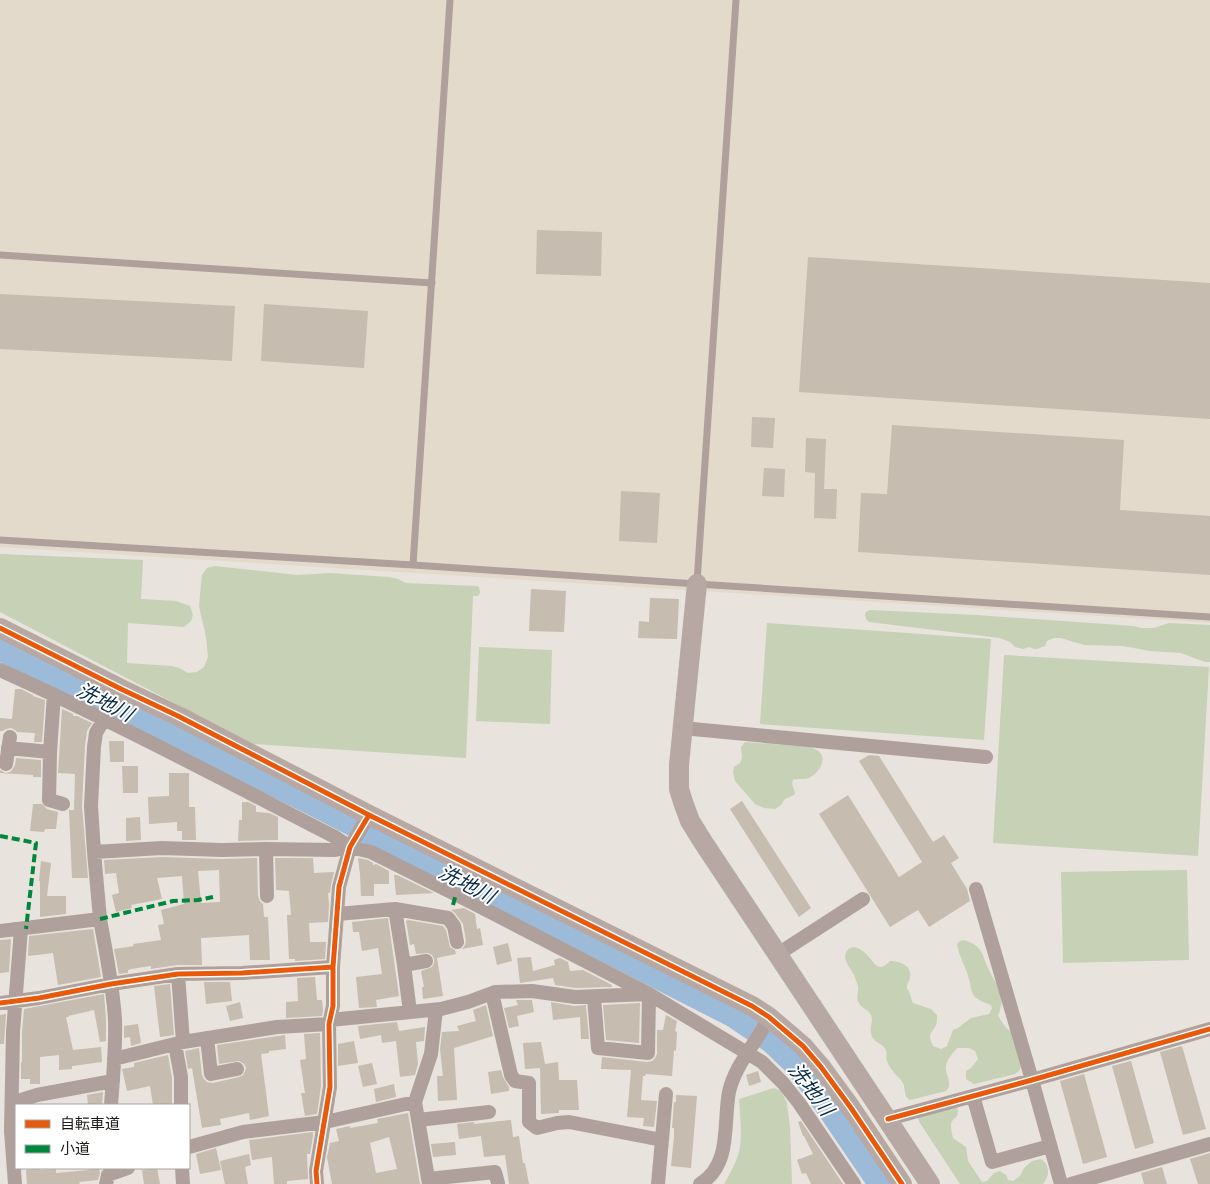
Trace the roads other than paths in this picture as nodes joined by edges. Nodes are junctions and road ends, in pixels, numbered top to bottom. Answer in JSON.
{"nodes":[{"id":1,"x":450,"y":0,"type":"edge"},
{"id":2,"x":736,"y":0,"type":"edge"},
{"id":3,"x":0,"y":255,"type":"edge"},
{"id":4,"x":432,"y":283,"type":"junction"},
{"id":5,"x":0,"y":540,"type":"edge"},
{"id":6,"x":413,"y":564,"type":"junction"},
{"id":7,"x":697,"y":584,"type":"junction"},
{"id":8,"x":1210,"y":617,"type":"edge"},
{"id":9,"x":0,"y":628,"type":"edge"},
{"id":10,"x":0,"y":670,"type":"edge"},
{"id":11,"x":119,"y":692,"type":"junction"},
{"id":12,"x":54,"y":694,"type":"junction"},
{"id":13,"x":105,"y":716,"type":"junction"},
{"id":14,"x":682,"y":728,"type":"junction"},
{"id":15,"x":50,"y":752,"type":"junction"},
{"id":16,"x":986,"y":757,"type":"dead end"},
{"id":17,"x":6,"y":764,"type":"dead end"},
{"id":18,"x":62,"y":804,"type":"dead end"},
{"id":19,"x":367,"y":818,"type":"junction"},
{"id":20,"x":351,"y":846,"type":"junction"},
{"id":21,"x":266,"y":849,"type":"junction"},
{"id":22,"x":94,"y":852,"type":"junction"},
{"id":23,"x":976,"y":889,"type":"dead end"},
{"id":24,"x":267,"y":896,"type":"dead end"},
{"id":25,"x":863,"y":899,"type":"dead end"},
{"id":26,"x":452,"y":905,"type":"dead end"},
{"id":27,"x":395,"y":909,"type":"junction"},
{"id":28,"x":337,"y":914,"type":"junction"},
{"id":29,"x":448,"y":918,"type":"junction"},
{"id":30,"x":100,"y":919,"type":"junction"},
{"id":31,"x":22,"y":929,"type":"junction"},
{"id":32,"x":0,"y":931,"type":"edge"},
{"id":33,"x":457,"y":942,"type":"dead end"},
{"id":34,"x":778,"y":954,"type":"junction"},
{"id":35,"x":426,"y":961,"type":"dead end"},
{"id":36,"x":404,"y":965,"type":"junction"},
{"id":37,"x":333,"y":967,"type":"junction"},
{"id":38,"x":178,"y":974,"type":"junction"},
{"id":39,"x":111,"y":984,"type":"junction"},
{"id":40,"x":492,"y":993,"type":"junction"},
{"id":41,"x":648,"y":994,"type":"junction"},
{"id":42,"x":594,"y":997,"type":"junction"},
{"id":43,"x":14,"y":1001,"type":"junction"},
{"id":44,"x":0,"y":1003,"type":"edge"},
{"id":45,"x":436,"y":1010,"type":"junction"},
{"id":46,"x":410,"y":1012,"type":"junction"},
{"id":47,"x":767,"y":1021,"type":"junction"},
{"id":48,"x":330,"y":1022,"type":"junction"},
{"id":49,"x":1210,"y":1028,"type":"edge"},
{"id":50,"x":207,"y":1038,"type":"junction"},
{"id":51,"x":179,"y":1043,"type":"junction"},
{"id":52,"x":749,"y":1050,"type":"junction"},
{"id":53,"x":114,"y":1059,"type":"junction"},
{"id":54,"x":237,"y":1069,"type":"dead end"},
{"id":55,"x":1032,"y":1080,"type":"junction"},
{"id":56,"x":113,"y":1081,"type":"junction"},
{"id":57,"x":666,"y":1094,"type":"dead end"},
{"id":58,"x":973,"y":1096,"type":"junction"},
{"id":59,"x":12,"y":1102,"type":"junction"},
{"id":60,"x":415,"y":1102,"type":"junction"},
{"id":61,"x":111,"y":1104,"type":"edge"},
{"id":62,"x":181,"y":1104,"type":"edge"},
{"id":63,"x":489,"y":1112,"type":"dead end"},
{"id":64,"x":888,"y":1119,"type":"junction"},
{"id":65,"x":418,"y":1120,"type":"junction"},
{"id":66,"x":325,"y":1122,"type":"junction"},
{"id":67,"x":5,"y":1130,"type":"edge"},
{"id":68,"x":662,"y":1140,"type":"junction"},
{"id":69,"x":1210,"y":1144,"type":"edge"},
{"id":70,"x":1050,"y":1146,"type":"junction"},
{"id":71,"x":190,"y":1148,"type":"edge"},
{"id":72,"x":125,"y":1169,"type":"edge"},
{"id":73,"x":182,"y":1169,"type":"edge"},
{"id":74,"x":107,"y":1175,"type":"edge"},
{"id":75,"x":429,"y":1182,"type":"edge"},
{"id":76,"x":15,"y":1184,"type":"edge"},
{"id":77,"x":183,"y":1184,"type":"edge"},
{"id":78,"x":317,"y":1184,"type":"edge"},
{"id":79,"x":498,"y":1184,"type":"edge"},
{"id":80,"x":658,"y":1184,"type":"edge"},
{"id":81,"x":700,"y":1184,"type":"edge"},
{"id":82,"x":854,"y":1184,"type":"edge"},
{"id":83,"x":902,"y":1184,"type":"edge"},
{"id":84,"x":930,"y":1184,"type":"edge"},
{"id":85,"x":1061,"y":1184,"type":"edge"},
{"id":86,"x":1072,"y":1184,"type":"edge"}],
"edges":[{"from":1,"to":4,"type":"lane"},
{"from":2,"to":7,"type":"lane"},
{"from":3,"to":4,"type":"lane"},
{"from":4,"to":6,"type":"lane"},
{"from":5,"to":6,"type":"lane"},
{"from":6,"to":7,"type":"lane"},
{"from":7,"to":8,"type":"lane"},
{"from":7,"to":14,"type":"street"},
{"from":9,"to":11,"type":"street"},
{"from":10,"to":12,"type":"street"},
{"from":11,"to":13,"type":"street"},
{"from":11,"to":19,"type":"street"},
{"from":12,"to":13,"type":"street"},
{"from":12,"to":15,"type":"street"},
{"from":13,"to":20,"type":"street"},
{"from":13,"to":22,"type":"street"},
{"from":14,"to":16,"type":"street"},
{"from":14,"to":34,"type":"street"},
{"from":15,"to":17,"type":"street"},
{"from":15,"to":18,"type":"street"},
{"from":19,"to":20,"type":"street"},
{"from":19,"to":47,"type":"street"},
{"from":20,"to":21,"type":"street"},
{"from":20,"to":28,"type":"street"},
{"from":20,"to":41,"type":"street"},
{"from":21,"to":22,"type":"street"},
{"from":21,"to":24,"type":"street"},
{"from":22,"to":30,"type":"street"},
{"from":23,"to":55,"type":"street"},
{"from":25,"to":34,"type":"street"},
{"from":26,"to":29,"type":"street"},
{"from":27,"to":28,"type":"street"},
{"from":27,"to":29,"type":"street"},
{"from":27,"to":36,"type":"street"},
{"from":28,"to":37,"type":"street"},
{"from":29,"to":33,"type":"street"},
{"from":30,"to":31,"type":"street"},
{"from":30,"to":39,"type":"street"},
{"from":31,"to":32,"type":"street"},
{"from":31,"to":43,"type":"street"},
{"from":34,"to":64,"type":"street"},
{"from":35,"to":36,"type":"street"},
{"from":36,"to":46,"type":"street"},
{"from":37,"to":38,"type":"street"},
{"from":37,"to":48,"type":"street"},
{"from":38,"to":39,"type":"street"},
{"from":38,"to":51,"type":"street"},
{"from":39,"to":43,"type":"street"},
{"from":39,"to":53,"type":"street"},
{"from":40,"to":42,"type":"street"},
{"from":40,"to":45,"type":"street"},
{"from":40,"to":68,"type":"street"},
{"from":41,"to":42,"type":"street"},
{"from":41,"to":42,"type":"street"},
{"from":41,"to":52,"type":"street"},
{"from":43,"to":44,"type":"street"},
{"from":43,"to":59,"type":"street"},
{"from":45,"to":46,"type":"street"},
{"from":45,"to":60,"type":"street"},
{"from":46,"to":48,"type":"street"},
{"from":47,"to":52,"type":"street"},
{"from":47,"to":83,"type":"street"},
{"from":48,"to":50,"type":"street"},
{"from":48,"to":66,"type":"street"},
{"from":49,"to":55,"type":"street"},
{"from":50,"to":51,"type":"street"},
{"from":50,"to":54,"type":"street"},
{"from":51,"to":53,"type":"street"},
{"from":51,"to":62,"type":"street"},
{"from":52,"to":81,"type":"street"},
{"from":52,"to":82,"type":"street"},
{"from":53,"to":56,"type":"street"},
{"from":55,"to":58,"type":"street"},
{"from":55,"to":70,"type":"street"},
{"from":56,"to":59,"type":"street"},
{"from":56,"to":61,"type":"street"},
{"from":57,"to":68,"type":"street"},
{"from":58,"to":64,"type":"street"},
{"from":58,"to":70,"type":"street"},
{"from":59,"to":67,"type":"street"},
{"from":60,"to":65,"type":"street"},
{"from":60,"to":66,"type":"street"},
{"from":63,"to":65,"type":"street"},
{"from":64,"to":84,"type":"street"},
{"from":65,"to":75,"type":"street"},
{"from":66,"to":71,"type":"street"},
{"from":66,"to":78,"type":"street"},
{"from":67,"to":76,"type":"street"},
{"from":68,"to":80,"type":"street"},
{"from":69,"to":86,"type":"street"},
{"from":70,"to":85,"type":"street"},
{"from":72,"to":74,"type":"street"},
{"from":73,"to":77,"type":"street"},
{"from":75,"to":79,"type":"street"}]}
